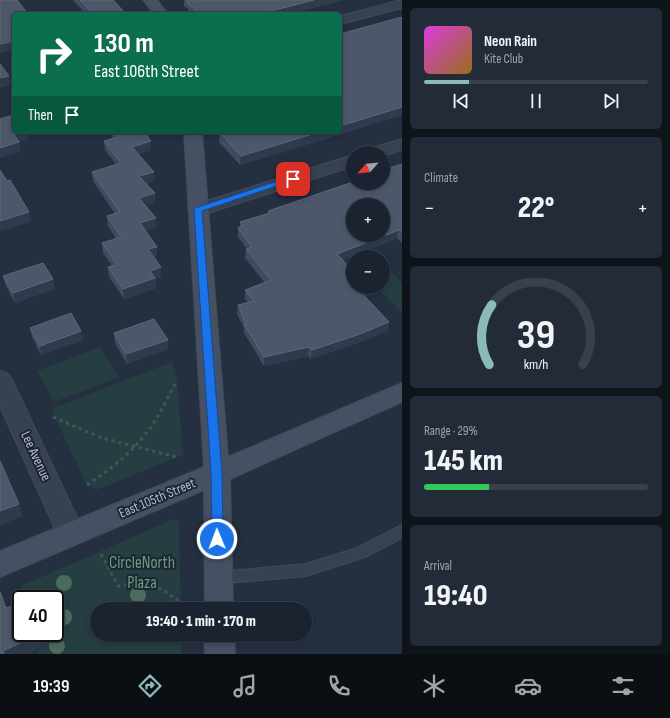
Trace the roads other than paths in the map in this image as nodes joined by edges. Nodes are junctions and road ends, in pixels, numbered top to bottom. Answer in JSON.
{"nodes":[{"id":1,"x":150,"y":0,"type":"edge"},
{"id":2,"x":402,"y":4,"type":"edge"},
{"id":3,"x":159,"y":12,"type":"edge"},
{"id":4,"x":342,"y":19,"type":"edge"},
{"id":5,"x":193,"y":134,"type":"edge"},
{"id":6,"x":402,"y":144,"type":"edge"},
{"id":7,"x":390,"y":148,"type":"edge"},
{"id":8,"x":346,"y":162,"type":"edge"},
{"id":9,"x":198,"y":210,"type":"junction"},
{"id":10,"x":0,"y":380,"type":"edge"},
{"id":11,"x":402,"y":392,"type":"edge"},
{"id":12,"x":217,"y":473,"type":"junction"},
{"id":13,"x":402,"y":531,"type":"edge"},
{"id":14,"x":71,"y":534,"type":"junction"},
{"id":15,"x":0,"y":564,"type":"edge"},
{"id":16,"x":218,"y":578,"type":"junction"},
{"id":17,"x":219,"y":602,"type":"edge"},
{"id":18,"x":219,"y":642,"type":"edge"},
{"id":19,"x":220,"y":654,"type":"edge"}],
"edges":[{"from":1,"to":3,"type":"street"},
{"from":2,"to":4,"type":"street"},
{"from":5,"to":9,"type":"street"},
{"from":6,"to":7,"type":"street"},
{"from":8,"to":9,"type":"street"},
{"from":9,"to":12,"type":"street"},
{"from":10,"to":14,"type":"street","name":"Lee Avenue"},
{"from":11,"to":12,"type":"street","name":"East 105th Street"},
{"from":12,"to":14,"type":"street","name":"East 105th Street"},
{"from":12,"to":16,"type":"street"},
{"from":13,"to":16,"type":"lane"},
{"from":14,"to":15,"type":"street","name":"East 105th Street"},
{"from":16,"to":17,"type":"street"},
{"from":18,"to":19,"type":"street"}]}
